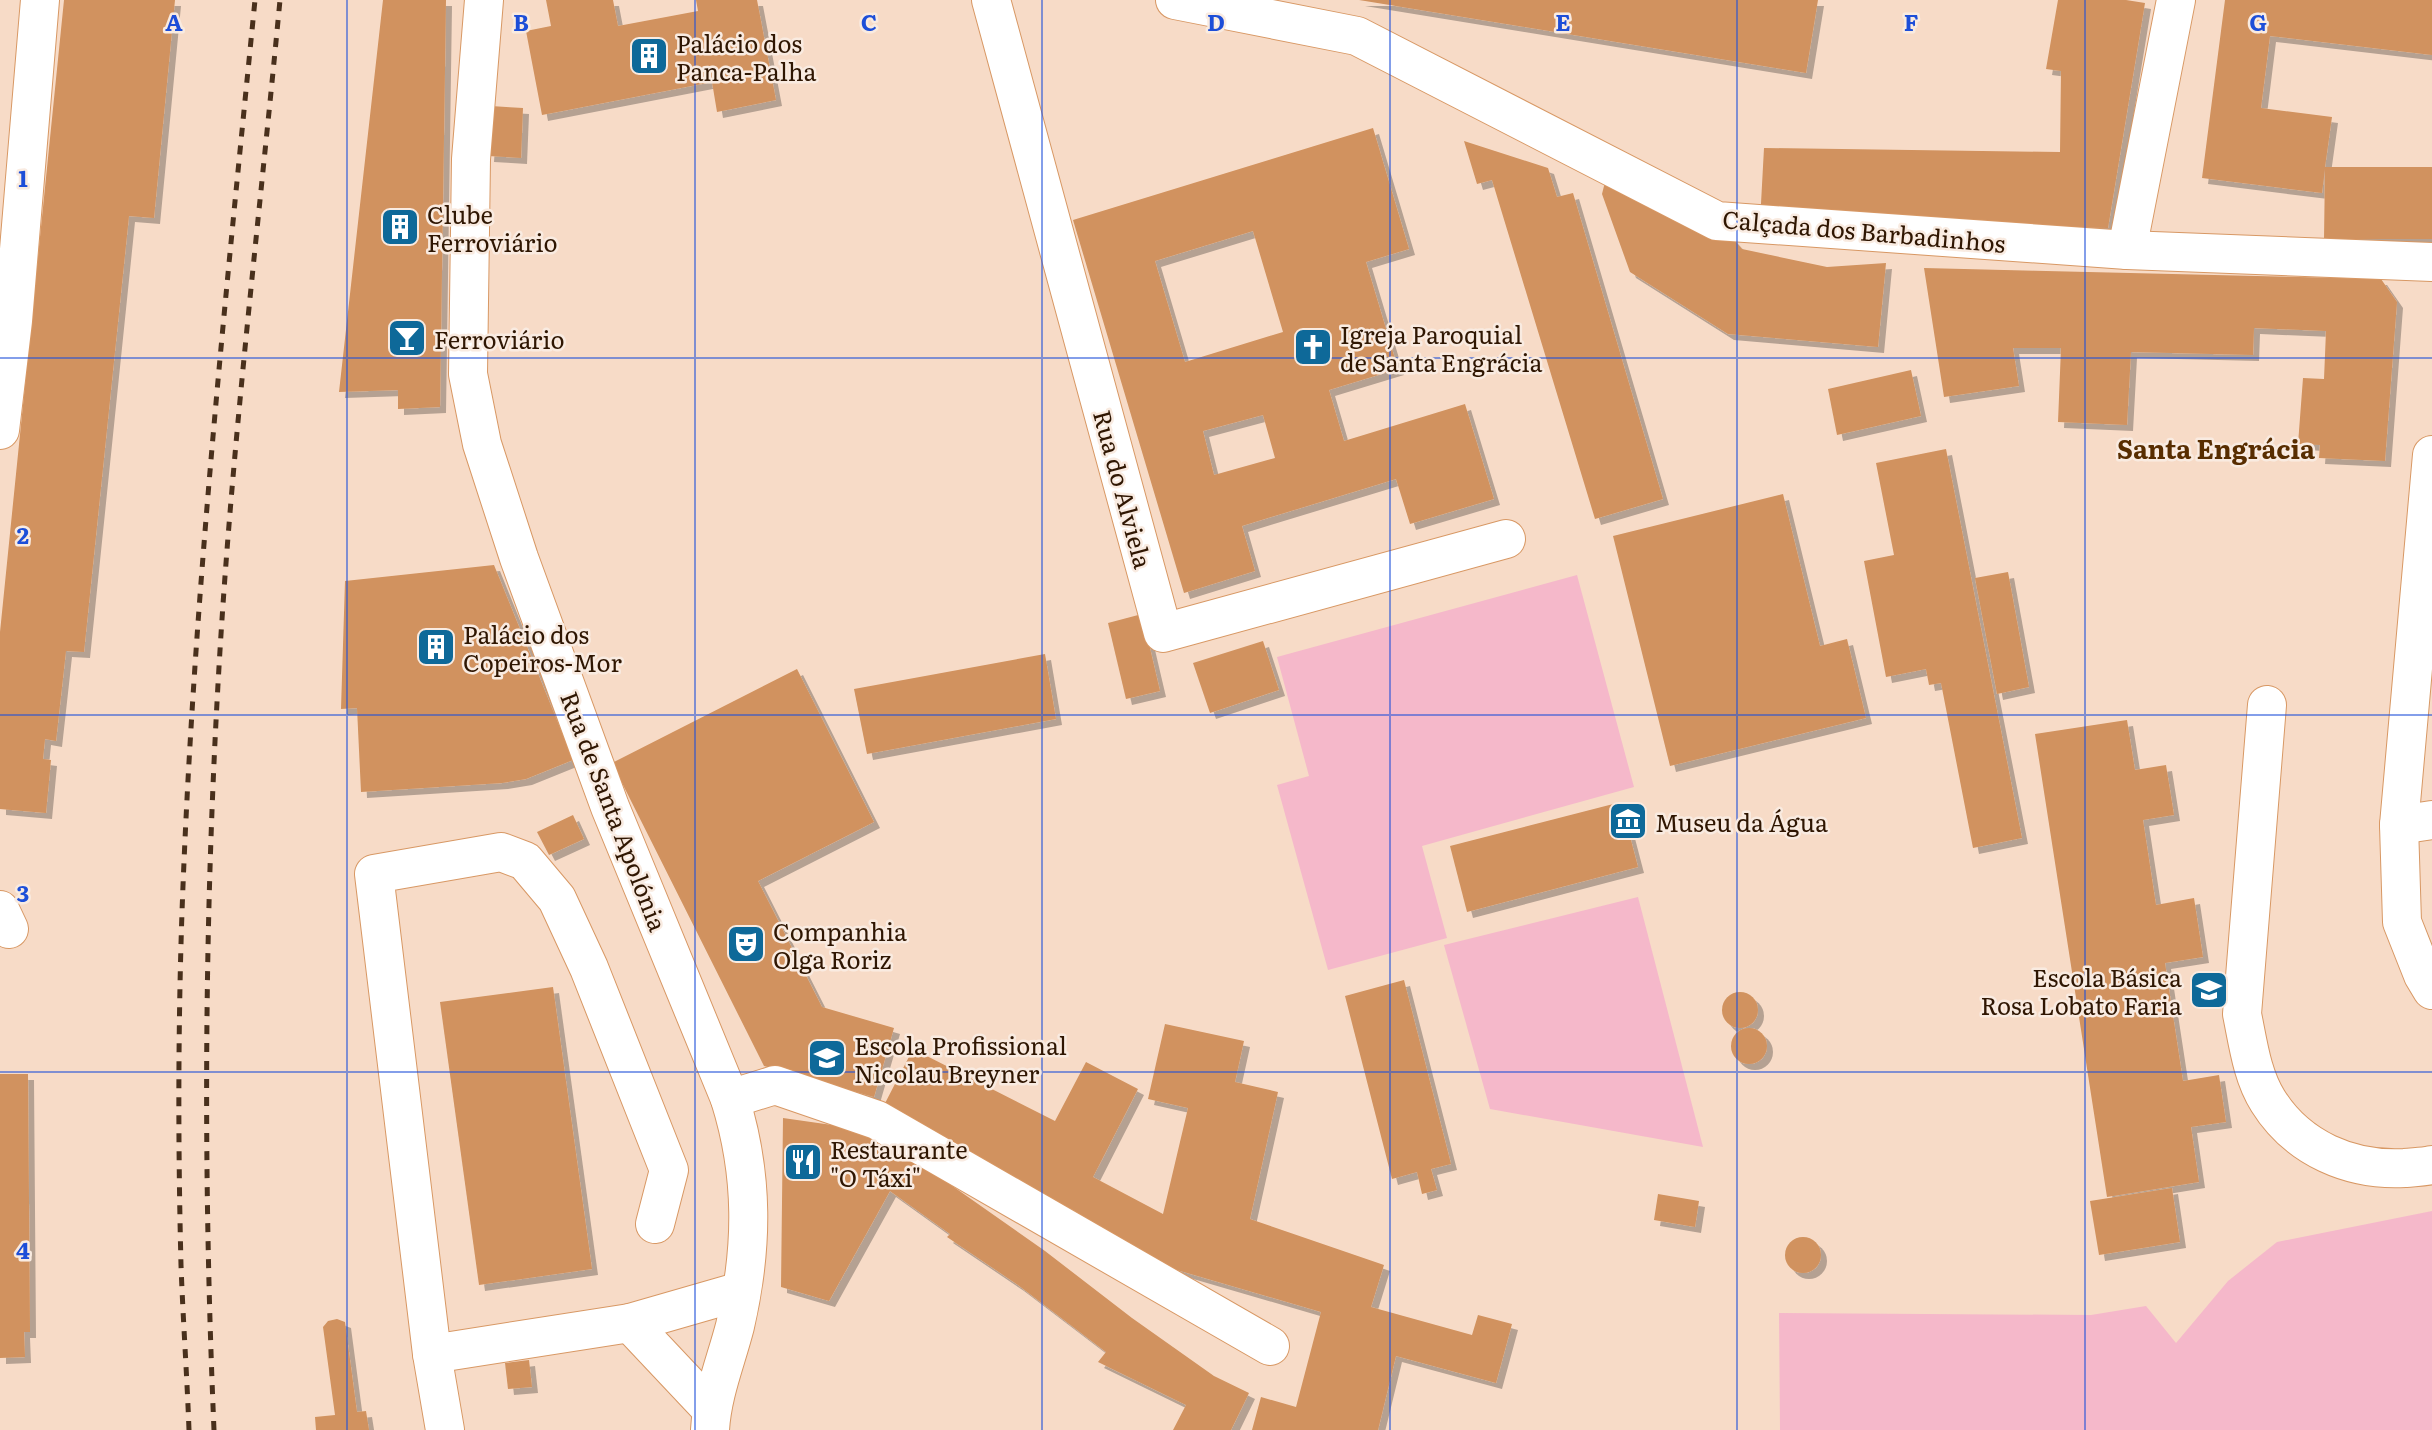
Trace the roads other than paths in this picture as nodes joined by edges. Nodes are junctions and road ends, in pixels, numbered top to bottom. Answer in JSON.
{"nodes":[{"id":1,"x":40,"y":0,"type":"edge"},
{"id":2,"x":484,"y":0,"type":"edge"},
{"id":3,"x":991,"y":0,"type":"edge"},
{"id":4,"x":1175,"y":0,"type":"edge"},
{"id":5,"x":2176,"y":0,"type":"edge"},
{"id":6,"x":2127,"y":250,"type":"junction"},
{"id":7,"x":2432,"y":262,"type":"edge"},
{"id":8,"x":0,"y":430,"type":"edge"},
{"id":9,"x":2432,"y":455,"type":"edge"},
{"id":10,"x":1506,"y":539,"type":"dead end"},
{"id":11,"x":2267,"y":705,"type":"dead end"},
{"id":12,"x":2415,"y":823,"type":"edge"},
{"id":13,"x":2432,"y":990,"type":"edge"},
{"id":14,"x":730,"y":1099,"type":"junction"},
{"id":15,"x":2432,"y":1165,"type":"edge"},
{"id":16,"x":654,"y":1224,"type":"dead end"},
{"id":17,"x":741,"y":1291,"type":"junction"},
{"id":18,"x":630,"y":1323,"type":"junction"},
{"id":19,"x":1270,"y":1346,"type":"dead end"},
{"id":20,"x":432,"y":1354,"type":"junction"},
{"id":21,"x":705,"y":1423,"type":"edge"},
{"id":22,"x":445,"y":1430,"type":"edge"}],
"edges":[{"from":1,"to":8,"type":"street"},
{"from":2,"to":14,"type":"street","name":"Rua de Santa Apolónia"},
{"from":3,"to":10,"type":"street","name":"Rua do Alviela"},
{"from":4,"to":6,"type":"street","name":"Calçada dos Barbadinhos"},
{"from":5,"to":6,"type":"street"},
{"from":6,"to":7,"type":"street","name":"Calçada dos Barbadinhos"},
{"from":9,"to":12,"type":"street"},
{"from":11,"to":15,"type":"street"},
{"from":12,"to":13,"type":"street"},
{"from":14,"to":17,"type":"street","name":"Rua de Santa Apolónia"},
{"from":14,"to":19,"type":"street"},
{"from":16,"to":20,"type":"street"},
{"from":17,"to":18,"type":"street"},
{"from":17,"to":21,"type":"street","name":"Rua de Santa Apolónia"},
{"from":18,"to":20,"type":"street"},
{"from":18,"to":21,"type":"street"},
{"from":20,"to":22,"type":"street"}]}
